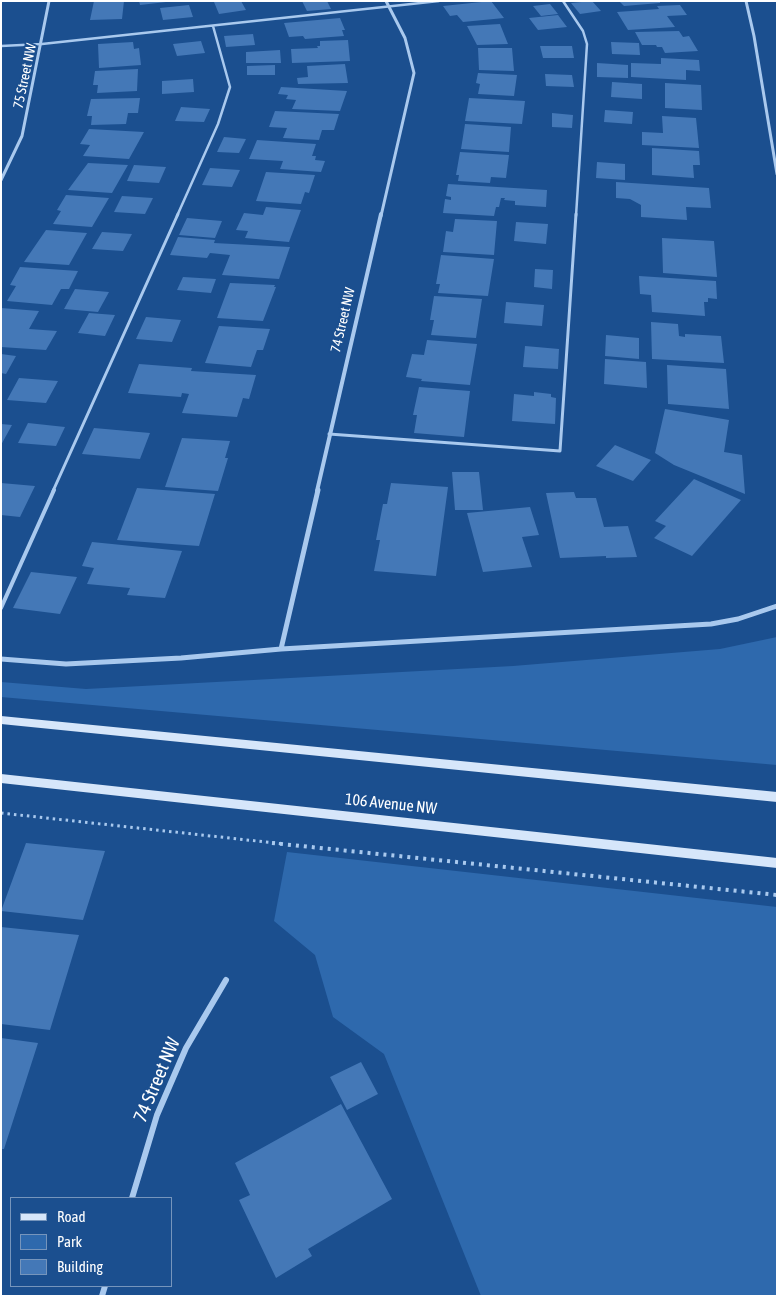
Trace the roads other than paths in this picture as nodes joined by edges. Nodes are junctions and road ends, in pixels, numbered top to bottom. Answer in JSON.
{"nodes":[{"id":1,"x":50,"y":1,"type":"edge"},
{"id":2,"x":386,"y":1,"type":"edge"},
{"id":3,"x":439,"y":1,"type":"edge"},
{"id":4,"x":563,"y":1,"type":"edge"},
{"id":5,"x":746,"y":1,"type":"edge"},
{"id":6,"x":389,"y":6,"type":"junction"},
{"id":7,"x":213,"y":26,"type":"junction"},
{"id":8,"x":42,"y":44,"type":"junction"},
{"id":9,"x":1,"y":46,"type":"edge"},
{"id":10,"x":777,"y":174,"type":"edge"},
{"id":11,"x":1,"y":180,"type":"edge"},
{"id":12,"x":329,"y":434,"type":"junction"},
{"id":13,"x":777,"y":606,"type":"edge"},
{"id":14,"x":1,"y":608,"type":"edge"},
{"id":15,"x":281,"y":649,"type":"junction"},
{"id":16,"x":1,"y":659,"type":"edge"},
{"id":17,"x":1,"y":720,"type":"edge"},
{"id":18,"x":1,"y":778,"type":"edge"},
{"id":19,"x":777,"y":798,"type":"edge"},
{"id":20,"x":777,"y":863,"type":"edge"},
{"id":21,"x":226,"y":980,"type":"dead end"},
{"id":22,"x":132,"y":1197,"type":"edge"}],
"edges":[{"from":1,"to":8,"type":"street","name":"75 Street NW"},
{"from":2,"to":6,"type":"street","name":"74 Street NW"},
{"from":3,"to":6,"type":"lane"},
{"from":4,"to":12,"type":"lane"},
{"from":5,"to":10,"type":"street"},
{"from":6,"to":7,"type":"lane"},
{"from":6,"to":12,"type":"street","name":"74 Street NW"},
{"from":7,"to":8,"type":"lane"},
{"from":7,"to":14,"type":"lane"},
{"from":8,"to":9,"type":"lane"},
{"from":8,"to":11,"type":"street","name":"75 Street NW"},
{"from":12,"to":15,"type":"street","name":"74 Street NW"},
{"from":13,"to":15,"type":"street"},
{"from":15,"to":16,"type":"street"},
{"from":17,"to":19,"type":"main road"},
{"from":18,"to":20,"type":"main road","name":"106 Avenue NW"},
{"from":21,"to":22,"type":"street","name":"74 Street NW"}]}
